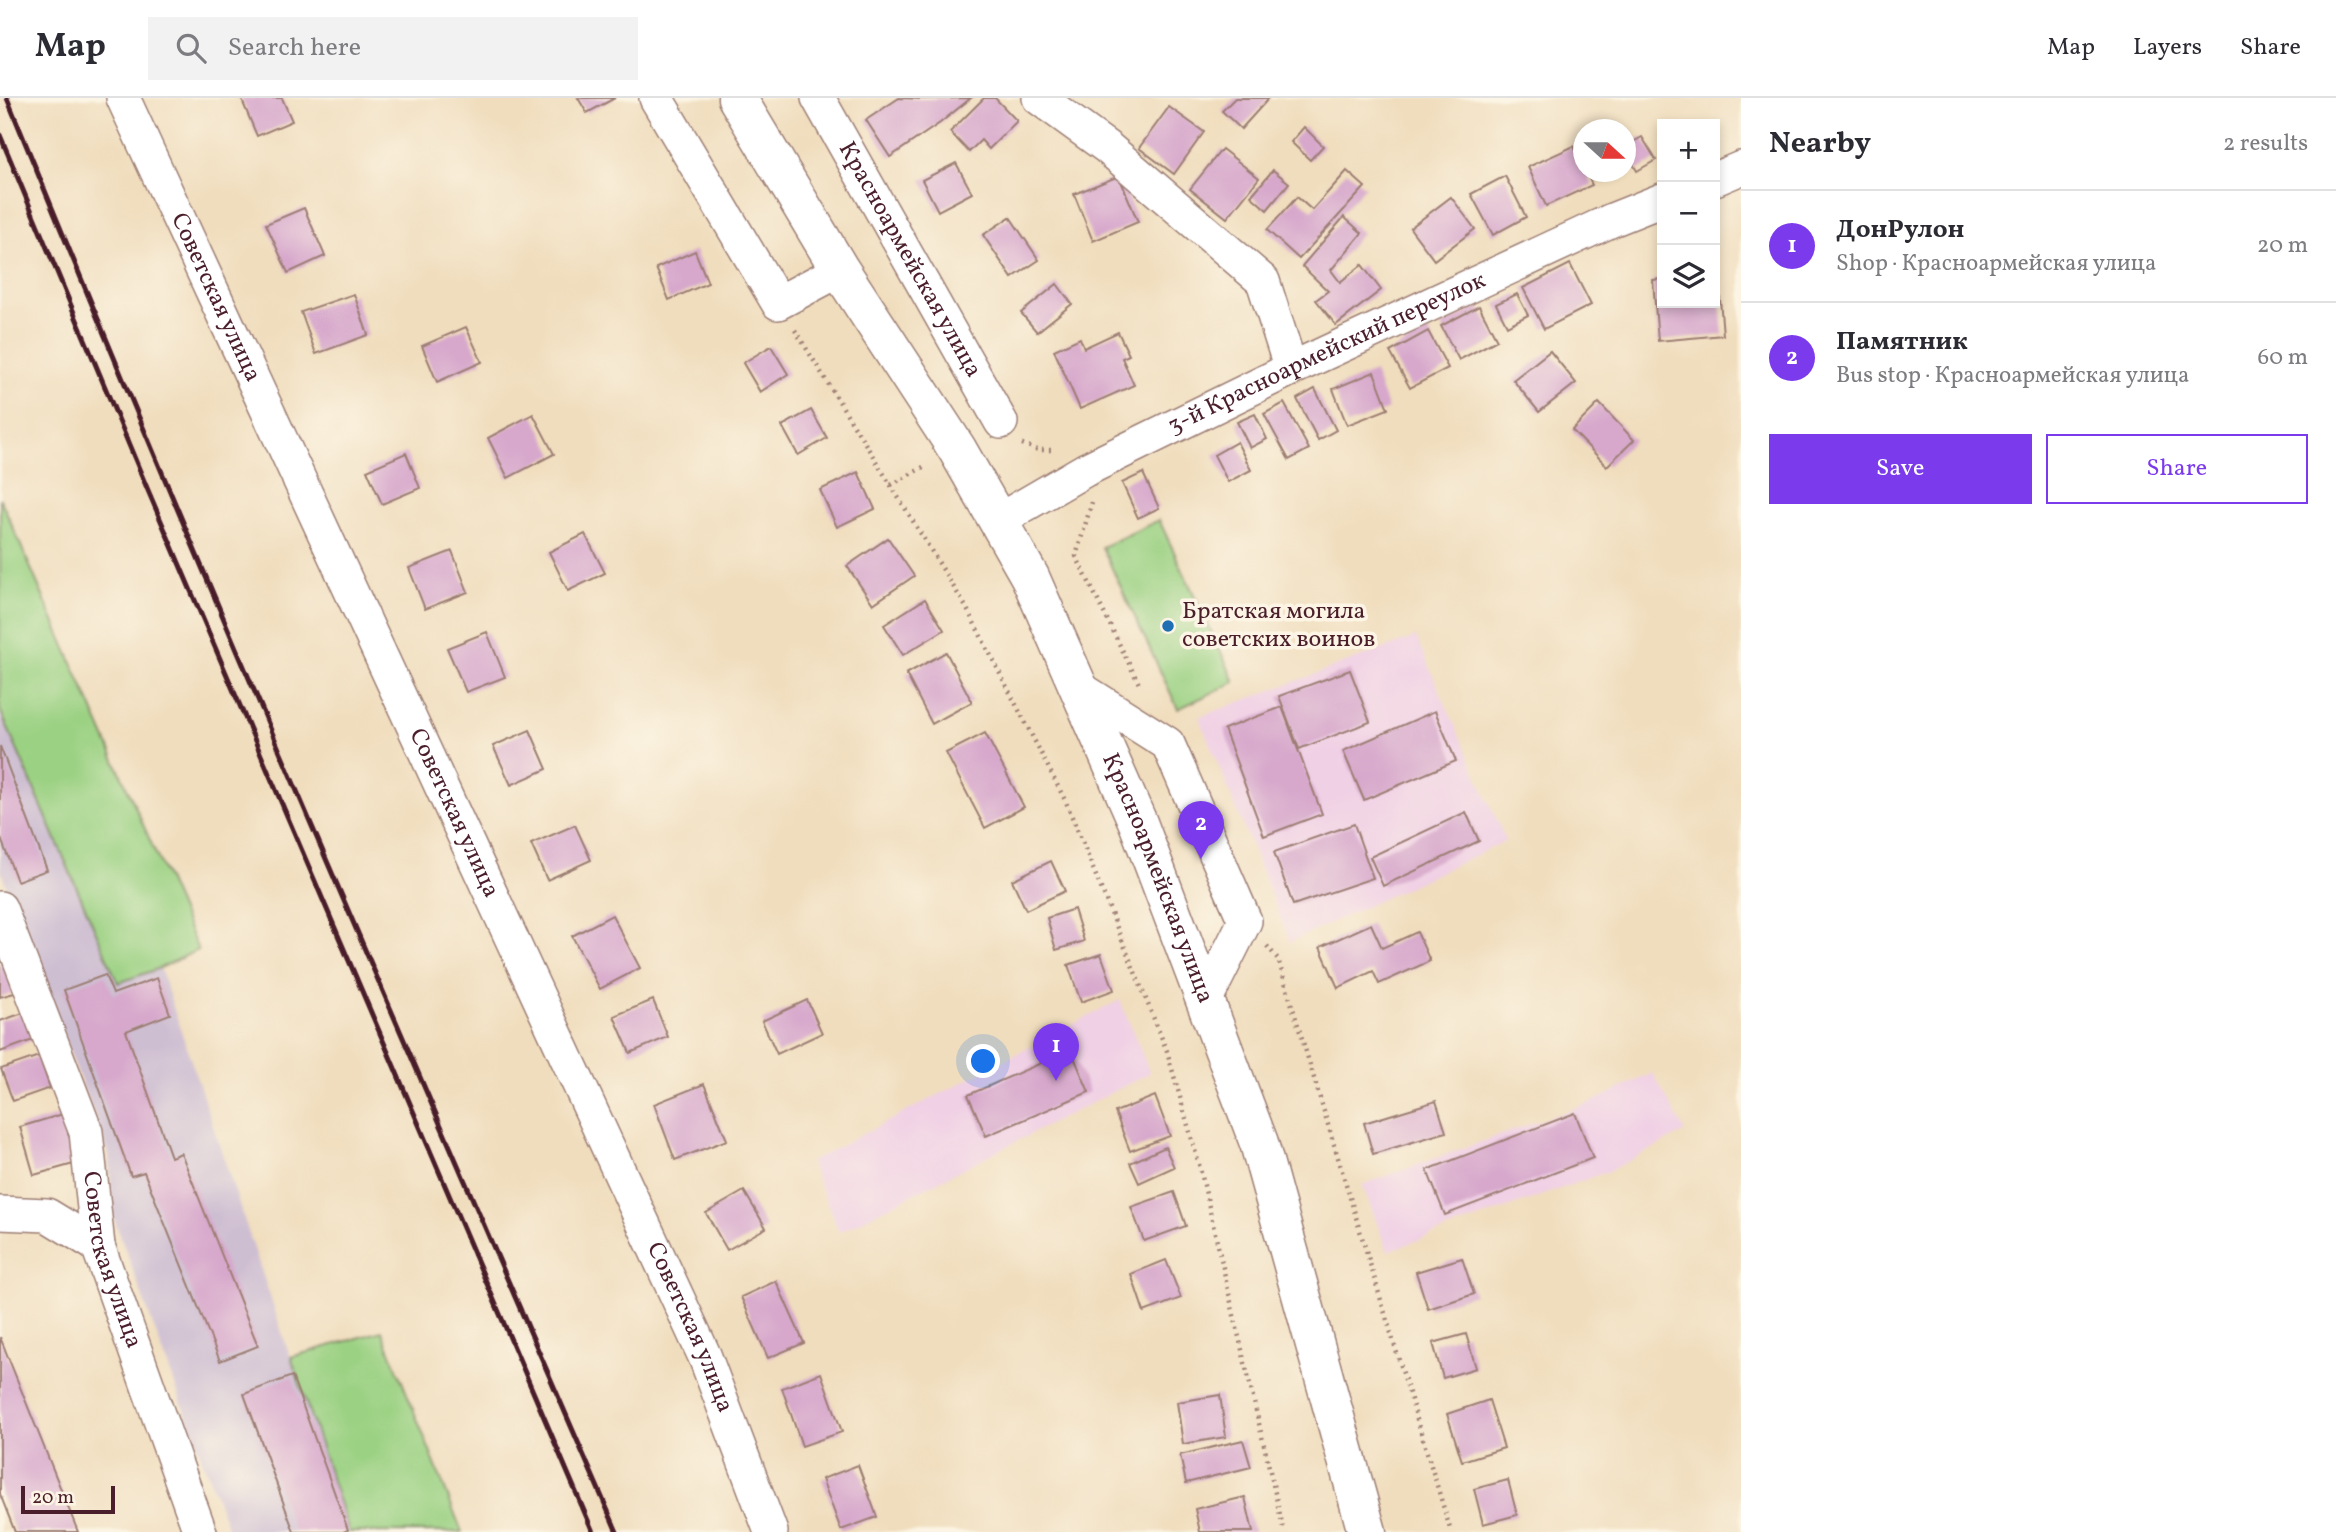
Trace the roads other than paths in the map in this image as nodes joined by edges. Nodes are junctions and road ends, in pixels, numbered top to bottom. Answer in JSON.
{"nodes":[{"id":1,"x":123,"y":98,"type":"edge"},
{"id":2,"x":656,"y":98,"type":"edge"},
{"id":3,"x":737,"y":98,"type":"edge"},
{"id":4,"x":818,"y":98,"type":"edge"},
{"id":5,"x":1039,"y":98,"type":"edge"},
{"id":6,"x":1741,"y":168,"type":"edge"},
{"id":7,"x":1720,"y":177,"type":"edge"},
{"id":8,"x":1657,"y":202,"type":"edge"},
{"id":9,"x":840,"y":270,"type":"junction"},
{"id":10,"x":1291,"y":369,"type":"junction"},
{"id":11,"x":1001,"y":422,"type":"dead end"},
{"id":12,"x":999,"y":520,"type":"junction"},
{"id":13,"x":1078,"y":687,"type":"junction"},
{"id":14,"x":0,"y":908,"type":"edge"},
{"id":15,"x":1205,"y":1000,"type":"junction"},
{"id":16,"x":0,"y":1213,"type":"edge"},
{"id":17,"x":98,"y":1246,"type":"junction"},
{"id":18,"x":200,"y":1532,"type":"edge"},
{"id":19,"x":771,"y":1532,"type":"edge"},
{"id":20,"x":1367,"y":1532,"type":"edge"}],
"edges":[{"from":1,"to":19,"type":"street","name":"Советская улица"},
{"from":2,"to":9,"type":"street"},
{"from":3,"to":9,"type":"main road","name":"Красноармейская улица"},
{"from":4,"to":11,"type":"street","name":"Красноармейская улица"},
{"from":5,"to":10,"type":"street"},
{"from":6,"to":7,"type":"street"},
{"from":8,"to":10,"type":"street","name":"3-й Красноармейский переулок"},
{"from":9,"to":12,"type":"main road","name":"Красноармейская улица"},
{"from":10,"to":12,"type":"street","name":"3-й Красноармейский переулок"},
{"from":12,"to":13,"type":"main road","name":"Красноармейская улица"},
{"from":13,"to":15,"type":"main road","name":"Красноармейская улица"},
{"from":13,"to":15,"type":"street"},
{"from":14,"to":17,"type":"street","name":"Советская улица"},
{"from":15,"to":20,"type":"main road","name":"Красноармейская улица"},
{"from":16,"to":17,"type":"street"},
{"from":17,"to":18,"type":"street","name":"Советская улица"}]}
